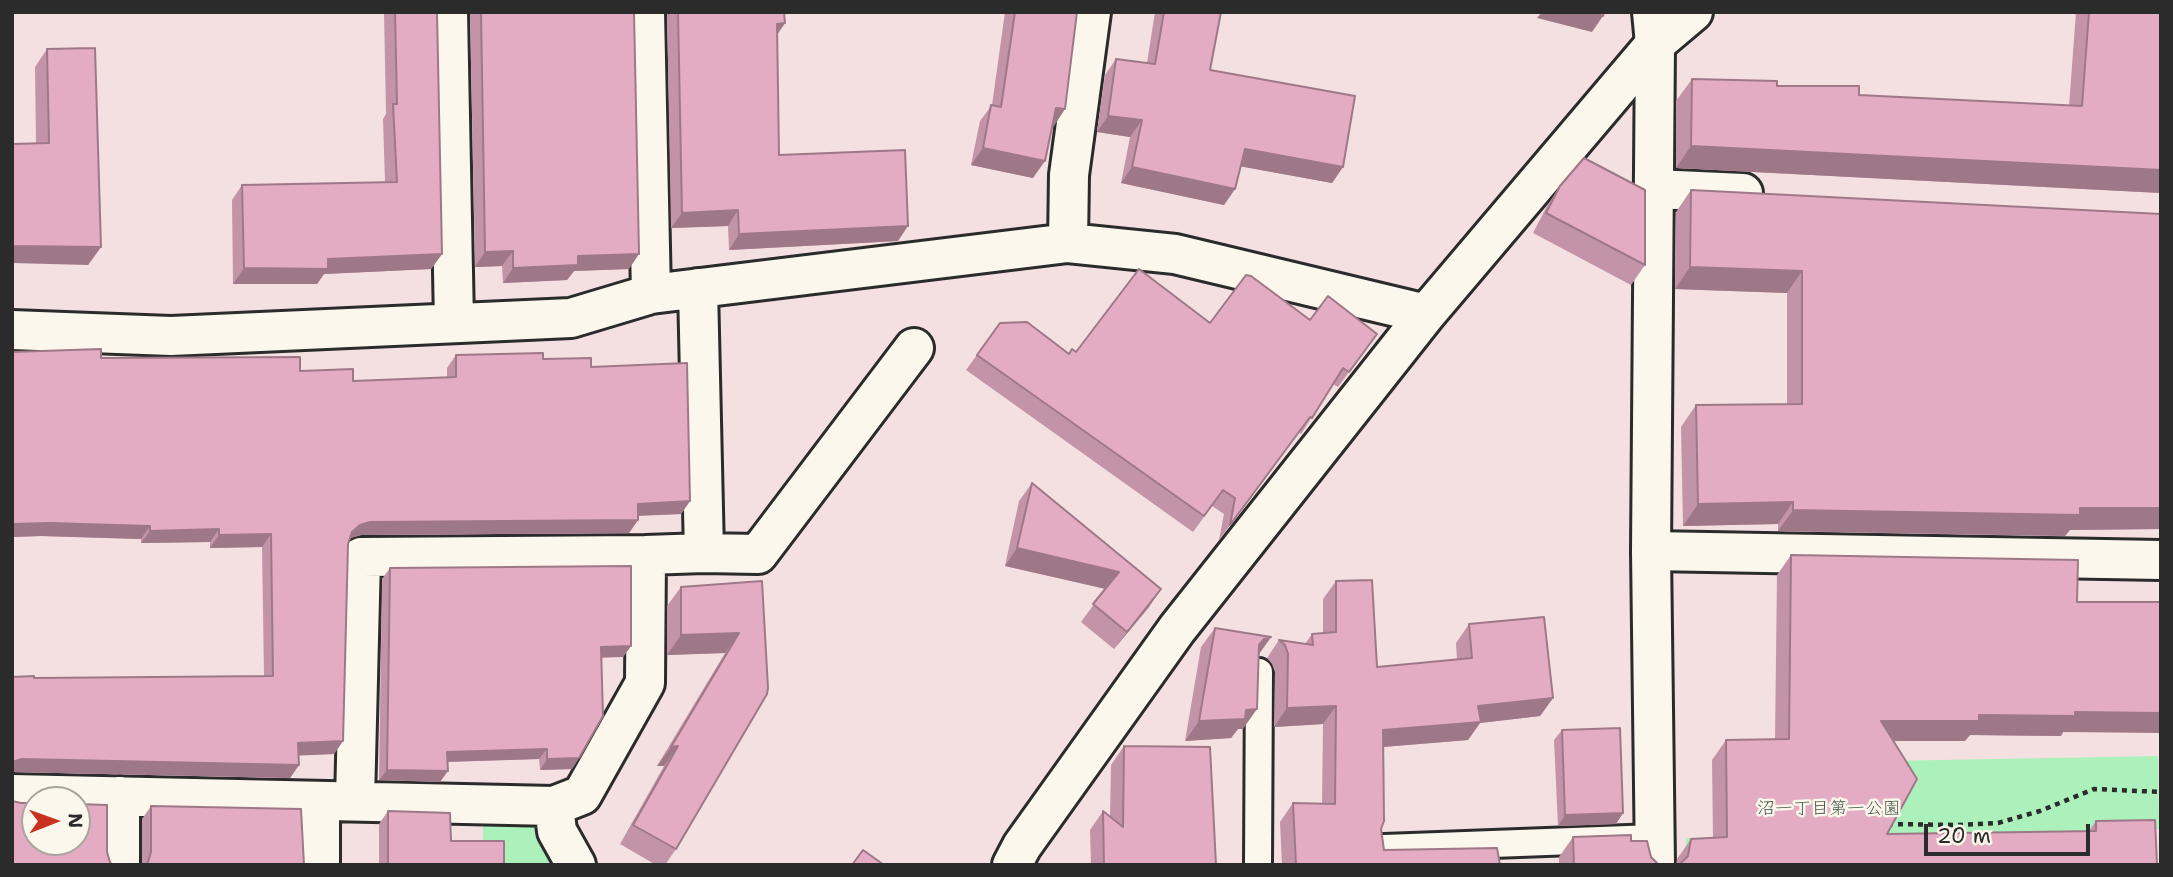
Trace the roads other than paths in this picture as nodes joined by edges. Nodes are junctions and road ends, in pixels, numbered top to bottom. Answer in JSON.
{"nodes":[{"id":1,"x":448,"y":12,"type":"edge"},
{"id":2,"x":645,"y":12,"type":"edge"},
{"id":3,"x":1091,"y":12,"type":"edge"},
{"id":4,"x":1693,"y":12,"type":"edge"},
{"id":5,"x":1653,"y":28,"type":"edge"},
{"id":6,"x":1654,"y":189,"type":"junction"},
{"id":7,"x":1777,"y":195,"type":"edge"},
{"id":8,"x":1068,"y":243,"type":"junction"},
{"id":9,"x":698,"y":288,"type":"junction"},
{"id":10,"x":650,"y":294,"type":"junction"},
{"id":11,"x":1426,"y":314,"type":"junction"},
{"id":12,"x":454,"y":323,"type":"junction"},
{"id":13,"x":12,"y":330,"type":"edge"},
{"id":14,"x":915,"y":348,"type":"dead end"},
{"id":15,"x":1651,"y":551,"type":"junction"},
{"id":16,"x":704,"y":553,"type":"junction"},
{"id":17,"x":646,"y":555,"type":"junction"},
{"id":18,"x":2161,"y":560,"type":"edge"},
{"id":19,"x":1259,"y":672,"type":"edge"},
{"id":20,"x":12,"y":794,"type":"edge"},
{"id":21,"x":120,"y":796,"type":"junction"},
{"id":22,"x":337,"y":801,"type":"junction"},
{"id":23,"x":554,"y":806,"type":"junction"},
{"id":24,"x":1384,"y":848,"type":"edge"},
{"id":25,"x":1655,"y":851,"type":"edge"},
{"id":26,"x":120,"y":865,"type":"edge"},
{"id":27,"x":320,"y":865,"type":"edge"},
{"id":28,"x":576,"y":865,"type":"edge"},
{"id":29,"x":1012,"y":865,"type":"edge"},
{"id":30,"x":1258,"y":865,"type":"edge"}],
"edges":[{"from":1,"to":12,"type":"street"},
{"from":2,"to":10,"type":"street"},
{"from":3,"to":8,"type":"street"},
{"from":4,"to":5,"type":"street"},
{"from":5,"to":6,"type":"street"},
{"from":5,"to":11,"type":"street"},
{"from":6,"to":7,"type":"street"},
{"from":6,"to":15,"type":"street"},
{"from":8,"to":9,"type":"street"},
{"from":8,"to":11,"type":"street"},
{"from":9,"to":10,"type":"street"},
{"from":9,"to":16,"type":"street"},
{"from":10,"to":12,"type":"street"},
{"from":11,"to":29,"type":"street"},
{"from":12,"to":13,"type":"street"},
{"from":14,"to":16,"type":"street"},
{"from":15,"to":18,"type":"street"},
{"from":15,"to":25,"type":"street"},
{"from":16,"to":17,"type":"street"},
{"from":17,"to":22,"type":"street"},
{"from":17,"to":23,"type":"street"},
{"from":19,"to":30,"type":"lane"},
{"from":20,"to":21,"type":"street"},
{"from":21,"to":22,"type":"street"},
{"from":21,"to":26,"type":"street"},
{"from":22,"to":23,"type":"street"},
{"from":22,"to":27,"type":"street"},
{"from":23,"to":28,"type":"street"},
{"from":24,"to":25,"type":"lane"}]}
